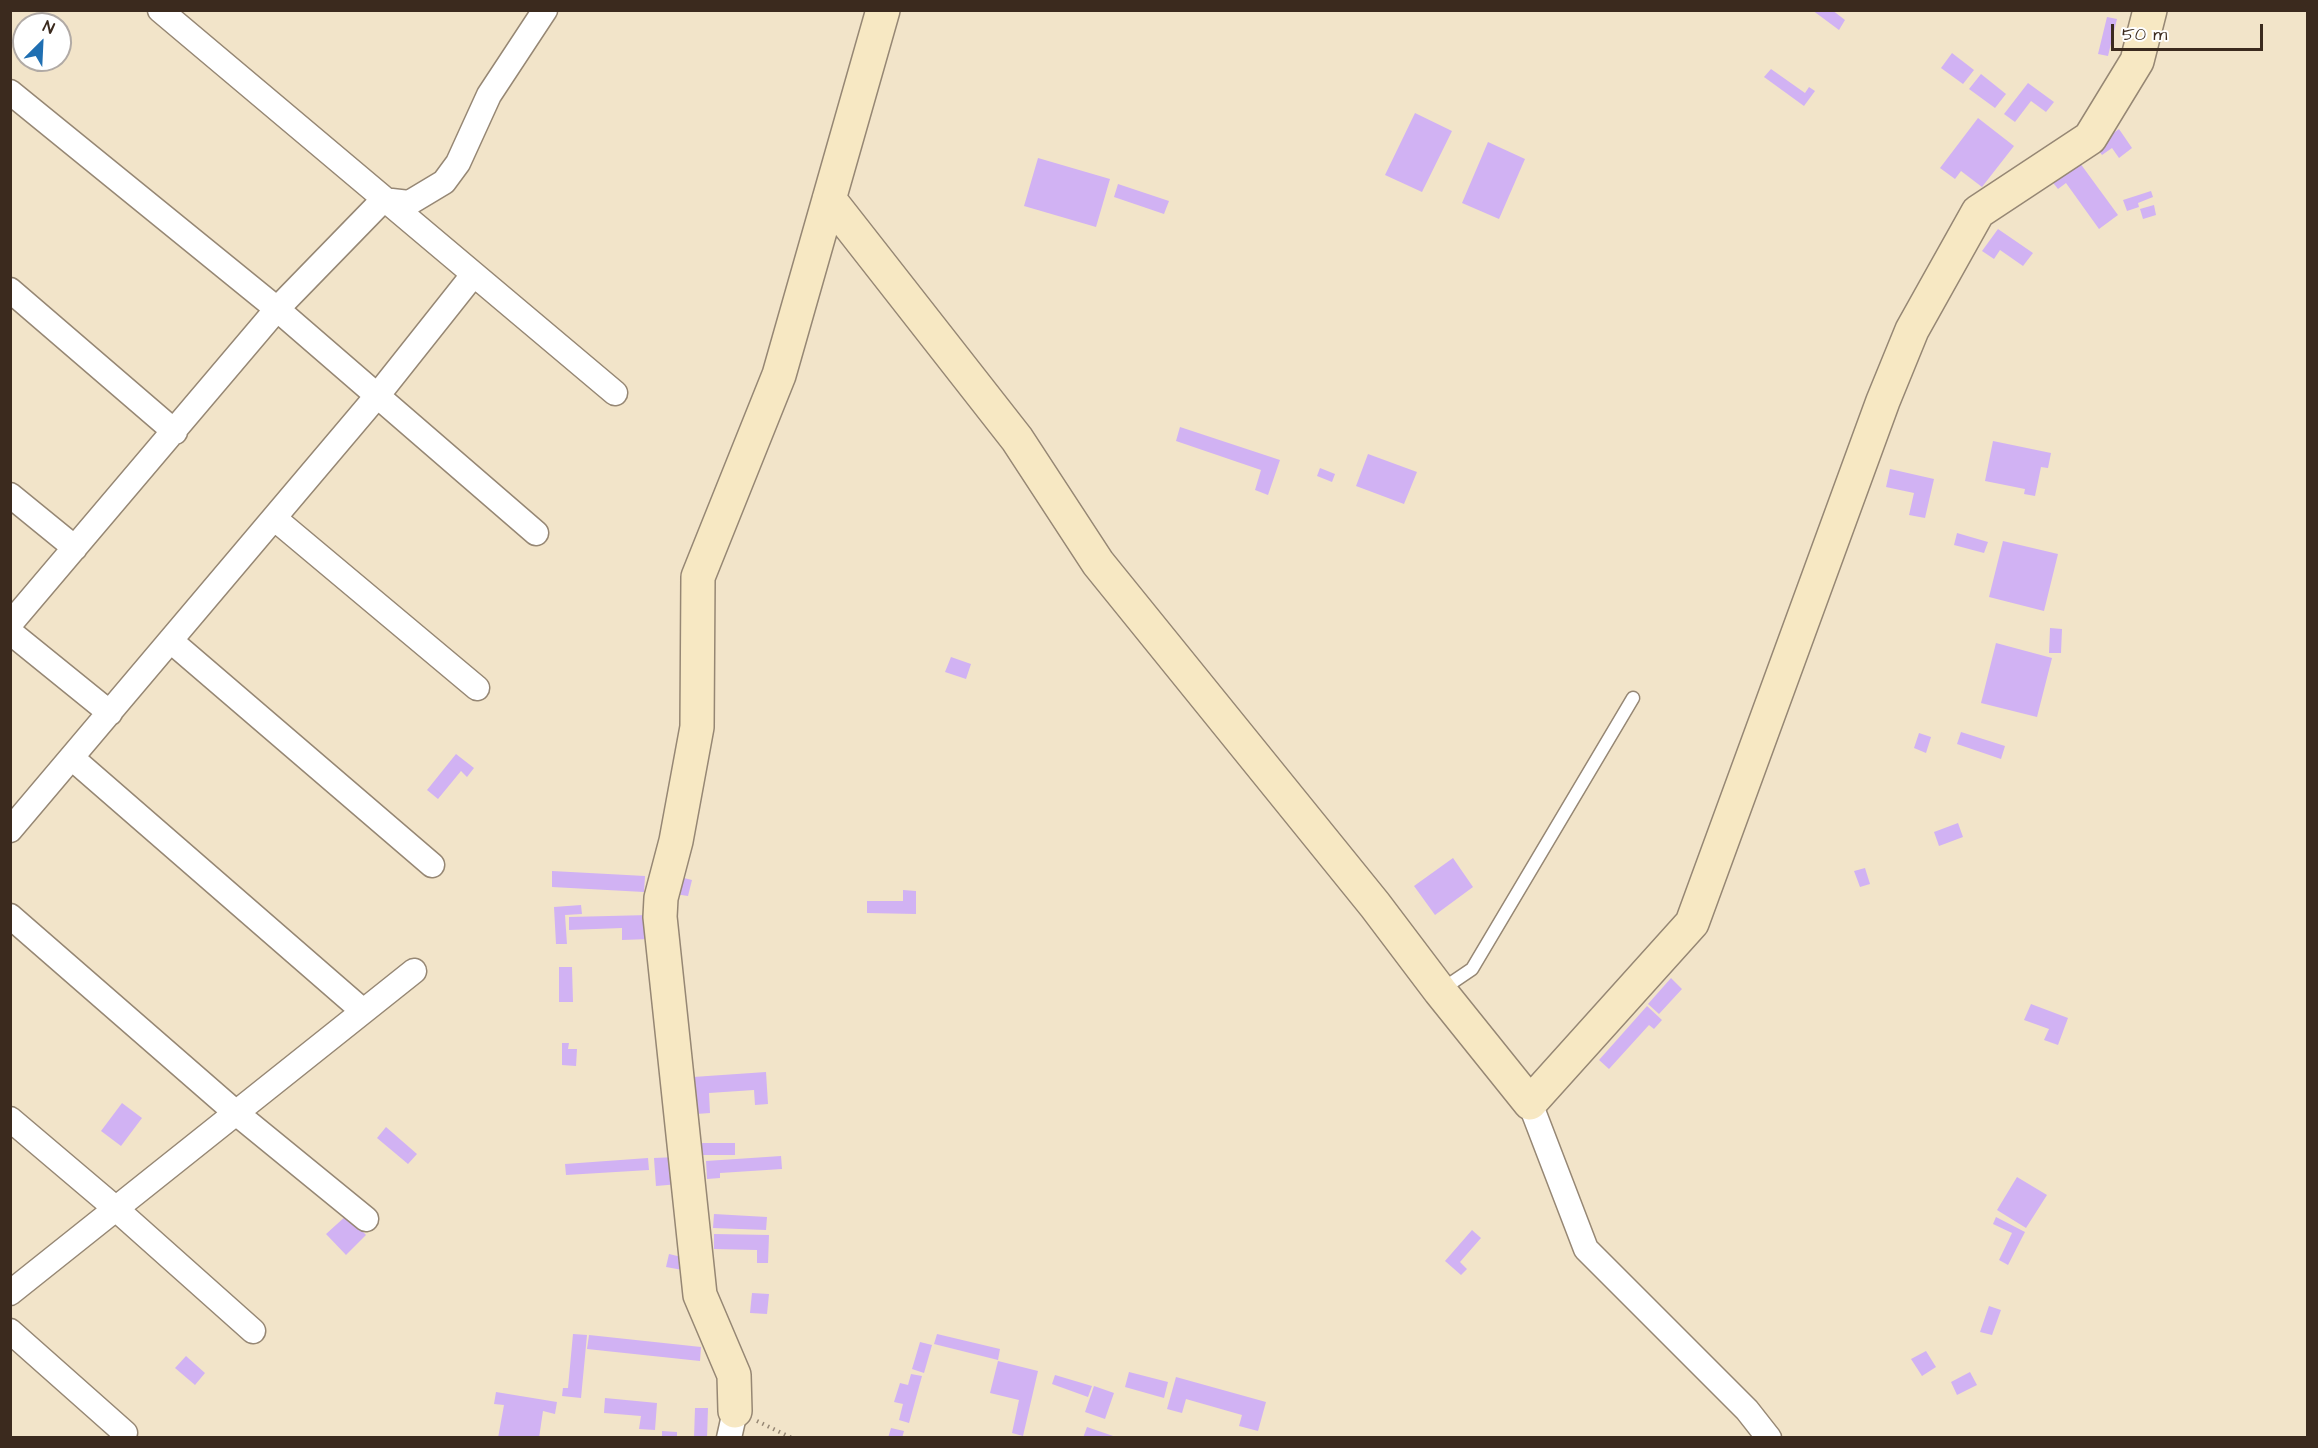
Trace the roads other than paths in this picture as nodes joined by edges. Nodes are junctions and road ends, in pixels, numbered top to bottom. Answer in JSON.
{"nodes":[{"id":1,"x":160,"y":10,"type":"edge"},
{"id":2,"x":545,"y":10,"type":"edge"},
{"id":3,"x":884,"y":10,"type":"edge"},
{"id":4,"x":2150,"y":10,"type":"edge"},
{"id":5,"x":10,"y":92,"type":"edge"},
{"id":6,"x":829,"y":199,"type":"junction"},
{"id":7,"x":383,"y":200,"type":"junction"},
{"id":8,"x":473,"y":275,"type":"junction"},
{"id":9,"x":10,"y":290,"type":"edge"},
{"id":10,"x":277,"y":309,"type":"junction"},
{"id":11,"x":615,"y":393,"type":"dead end"},
{"id":12,"x":377,"y":396,"type":"junction"},
{"id":13,"x":175,"y":432,"type":"junction"},
{"id":14,"x":10,"y":495,"type":"edge"},
{"id":15,"x":274,"y":519,"type":"junction"},
{"id":16,"x":537,"y":533,"type":"dead end"},
{"id":17,"x":75,"y":548,"type":"junction"},
{"id":18,"x":10,"y":624,"type":"edge"},
{"id":19,"x":10,"y":632,"type":"edge"},
{"id":20,"x":171,"y":641,"type":"junction"},
{"id":21,"x":477,"y":688,"type":"dead end"},
{"id":22,"x":1633,"y":698,"type":"dead end"},
{"id":23,"x":110,"y":713,"type":"junction"},
{"id":24,"x":72,"y":758,"type":"junction"},
{"id":25,"x":10,"y":830,"type":"edge"},
{"id":26,"x":432,"y":865,"type":"dead end"},
{"id":27,"x":10,"y":916,"type":"edge"},
{"id":28,"x":414,"y":971,"type":"dead end"},
{"id":29,"x":1440,"y":991,"type":"junction"},
{"id":30,"x":363,"y":1011,"type":"junction"},
{"id":31,"x":1530,"y":1103,"type":"junction"},
{"id":32,"x":235,"y":1112,"type":"junction"},
{"id":33,"x":10,"y":1119,"type":"edge"},
{"id":34,"x":115,"y":1208,"type":"junction"},
{"id":35,"x":366,"y":1219,"type":"dead end"},
{"id":36,"x":10,"y":1293,"type":"edge"},
{"id":37,"x":10,"y":1331,"type":"edge"},
{"id":38,"x":252,"y":1331,"type":"dead end"},
{"id":39,"x":732,"y":1424,"type":"edge"},
{"id":40,"x":125,"y":1433,"type":"dead end"},
{"id":41,"x":1769,"y":1437,"type":"edge"}],
"edges":[{"from":1,"to":7,"type":"street"},
{"from":2,"to":7,"type":"street"},
{"from":3,"to":6,"type":"street"},
{"from":4,"to":31,"type":"street"},
{"from":5,"to":10,"type":"street"},
{"from":6,"to":29,"type":"street"},
{"from":6,"to":39,"type":"street"},
{"from":7,"to":8,"type":"street"},
{"from":7,"to":10,"type":"street"},
{"from":8,"to":11,"type":"street"},
{"from":8,"to":12,"type":"street"},
{"from":9,"to":13,"type":"street"},
{"from":10,"to":12,"type":"street"},
{"from":10,"to":13,"type":"street"},
{"from":12,"to":15,"type":"street"},
{"from":12,"to":16,"type":"street"},
{"from":13,"to":17,"type":"street"},
{"from":14,"to":17,"type":"street"},
{"from":15,"to":20,"type":"street"},
{"from":15,"to":21,"type":"street"},
{"from":17,"to":18,"type":"street"},
{"from":19,"to":23,"type":"street"},
{"from":20,"to":23,"type":"street"},
{"from":20,"to":26,"type":"street"},
{"from":22,"to":29,"type":"lane"},
{"from":23,"to":24,"type":"street"},
{"from":24,"to":25,"type":"street"},
{"from":24,"to":30,"type":"street"},
{"from":27,"to":32,"type":"street"},
{"from":28,"to":30,"type":"street"},
{"from":29,"to":31,"type":"street"},
{"from":30,"to":32,"type":"street"},
{"from":31,"to":41,"type":"street"},
{"from":32,"to":34,"type":"street"},
{"from":32,"to":35,"type":"street"},
{"from":33,"to":34,"type":"street"},
{"from":34,"to":36,"type":"street"},
{"from":34,"to":38,"type":"street"},
{"from":37,"to":40,"type":"street"}]}
